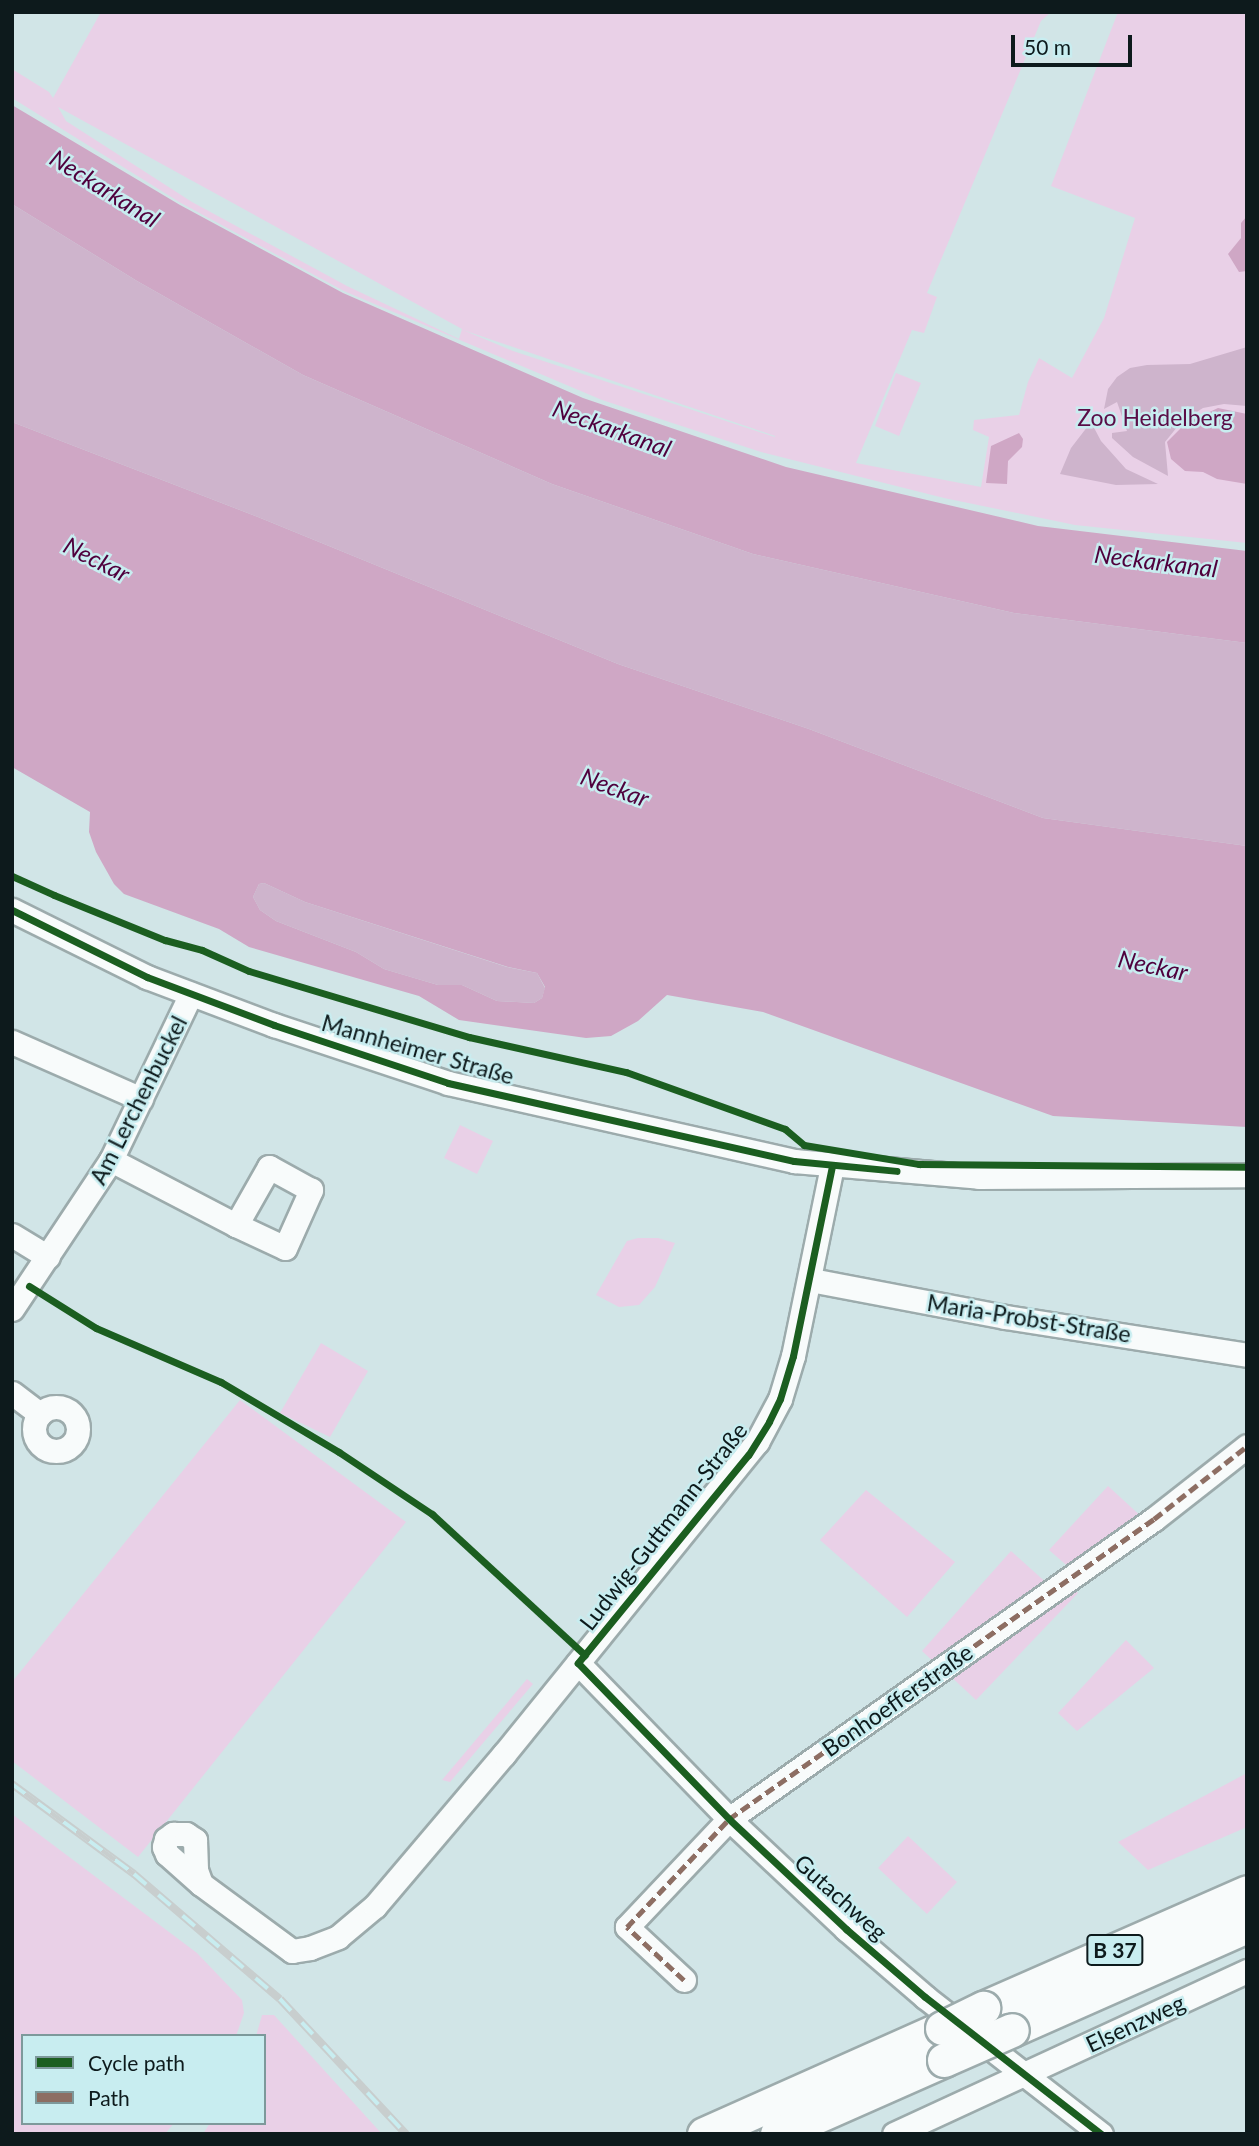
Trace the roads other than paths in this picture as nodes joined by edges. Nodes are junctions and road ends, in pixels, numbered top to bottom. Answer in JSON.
{"nodes":[{"id":1,"x":12,"y":910,"type":"edge"},
{"id":2,"x":191,"y":994,"type":"junction"},
{"id":3,"x":12,"y":1042,"type":"edge"},
{"id":4,"x":141,"y":1099,"type":"junction"},
{"id":5,"x":111,"y":1160,"type":"junction"},
{"id":6,"x":832,"y":1166,"type":"junction"},
{"id":7,"x":1247,"y":1175,"type":"edge"},
{"id":8,"x":236,"y":1225,"type":"dead end"},
{"id":9,"x":12,"y":1235,"type":"edge"},
{"id":10,"x":48,"y":1257,"type":"junction"},
{"id":11,"x":811,"y":1280,"type":"junction"},
{"id":12,"x":12,"y":1309,"type":"edge"},
{"id":13,"x":1247,"y":1355,"type":"edge"},
{"id":14,"x":12,"y":1392,"type":"edge"},
{"id":15,"x":40,"y":1414,"type":"dead end"},
{"id":16,"x":1247,"y":1446,"type":"edge"},
{"id":17,"x":578,"y":1663,"type":"junction"},
{"id":18,"x":729,"y":1819,"type":"junction"},
{"id":19,"x":201,"y":1884,"type":"dead end"},
{"id":20,"x":1247,"y":1892,"type":"edge"},
{"id":21,"x":1247,"y":1926,"type":"edge"},
{"id":22,"x":1247,"y":1971,"type":"edge"},
{"id":23,"x":684,"y":1980,"type":"dead end"},
{"id":24,"x":943,"y":2044,"type":"junction"},
{"id":25,"x":1022,"y":2074,"type":"junction"},
{"id":26,"x":704,"y":2134,"type":"edge"},
{"id":27,"x":776,"y":2134,"type":"edge"},
{"id":28,"x":894,"y":2134,"type":"edge"},
{"id":29,"x":1101,"y":2134,"type":"edge"}],
"edges":[{"from":1,"to":2,"type":"street","name":"Mannheimer Straße"},
{"from":2,"to":4,"type":"street","name":"Am Lerchenbuckel"},
{"from":2,"to":6,"type":"street","name":"Mannheimer Straße"},
{"from":3,"to":4,"type":"street"},
{"from":4,"to":5,"type":"street","name":"Am Lerchenbuckel"},
{"from":5,"to":8,"type":"street"},
{"from":5,"to":10,"type":"street","name":"Am Lerchenbuckel"},
{"from":6,"to":7,"type":"street","name":"Mannheimer Straße"},
{"from":6,"to":11,"type":"street","name":"Ludwig-Guttmann-Straße"},
{"from":9,"to":10,"type":"street"},
{"from":10,"to":12,"type":"street","name":"Am Lerchenbuckel"},
{"from":11,"to":13,"type":"street","name":"Maria-Probst-Straße"},
{"from":11,"to":17,"type":"street","name":"Ludwig-Guttmann-Straße"},
{"from":14,"to":15,"type":"street"},
{"from":16,"to":18,"type":"street","name":"Bonhoefferstraße"},
{"from":17,"to":18,"type":"street","name":"Gutachweg"},
{"from":17,"to":19,"type":"street","name":"Ludwig-Guttmann-Straße"},
{"from":18,"to":23,"type":"street","name":"Bonhoefferstraße"},
{"from":18,"to":25,"type":"street","name":"Gutachweg"},
{"from":20,"to":24,"type":"highway","number":"B 37","bridge":true},
{"from":21,"to":24,"type":"highway","number":"B 37","bridge":true},
{"from":22,"to":25,"type":"street","name":"Elsenzweg"},
{"from":24,"to":26,"type":"highway","number":"B 37"},
{"from":24,"to":27,"type":"highway","number":"B 37"},
{"from":25,"to":28,"type":"street","name":"Elsenzweg"},
{"from":25,"to":29,"type":"street","name":"Gutachweg"}]}
